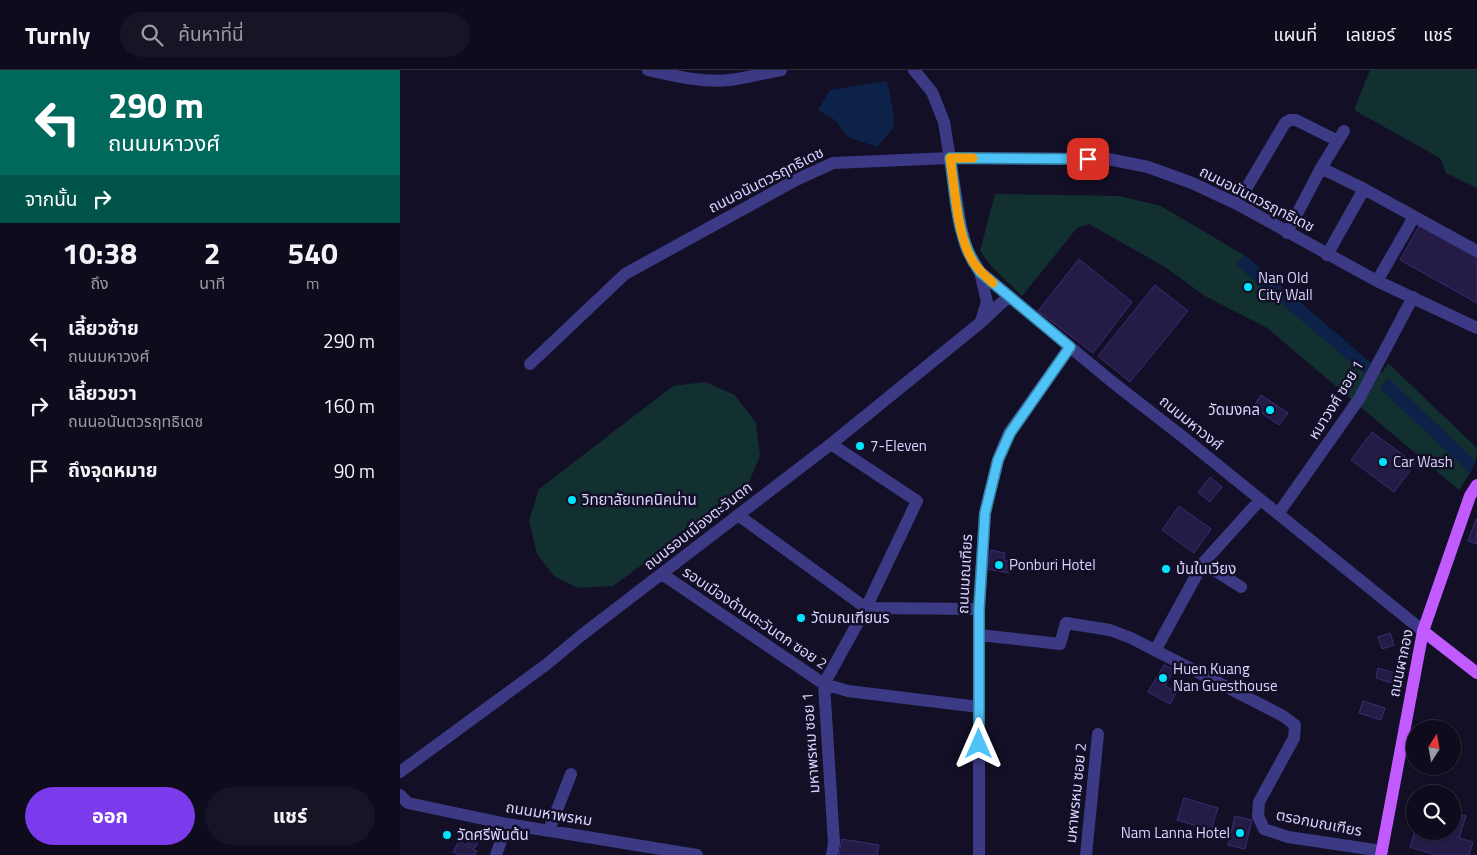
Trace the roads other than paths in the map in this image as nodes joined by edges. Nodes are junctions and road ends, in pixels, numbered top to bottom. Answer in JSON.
{"nodes":[{"id":1,"x":648,"y":70,"type":"edge"},
{"id":2,"x":781,"y":70,"type":"edge"},
{"id":3,"x":914,"y":70,"type":"edge"},
{"id":4,"x":950,"y":158,"type":"junction"},
{"id":5,"x":1321,"y":168,"type":"junction"},
{"id":6,"x":1364,"y":189,"type":"junction"},
{"id":7,"x":1237,"y":204,"type":"junction"},
{"id":8,"x":1414,"y":217,"type":"junction"},
{"id":9,"x":1287,"y":232,"type":"junction"},
{"id":10,"x":1477,"y":251,"type":"edge"},
{"id":11,"x":1327,"y":254,"type":"junction"},
{"id":12,"x":980,"y":272,"type":"junction"},
{"id":13,"x":1377,"y":281,"type":"junction"},
{"id":14,"x":1010,"y":296,"type":"junction"},
{"id":15,"x":1413,"y":297,"type":"junction"},
{"id":16,"x":980,"y":323,"type":"junction"},
{"id":17,"x":1477,"y":328,"type":"edge"},
{"id":18,"x":1070,"y":347,"type":"junction"},
{"id":19,"x":530,"y":364,"type":"dead end"},
{"id":20,"x":831,"y":444,"type":"junction"},
{"id":21,"x":1477,"y":484,"type":"edge"},
{"id":22,"x":1260,"y":500,"type":"junction"},
{"id":23,"x":1278,"y":514,"type":"junction"},
{"id":24,"x":738,"y":515,"type":"junction"},
{"id":25,"x":1203,"y":563,"type":"junction"},
{"id":26,"x":662,"y":574,"type":"junction"},
{"id":27,"x":1240,"y":587,"type":"dead end"},
{"id":28,"x":866,"y":608,"type":"junction"},
{"id":29,"x":979,"y":609,"type":"junction"},
{"id":30,"x":1423,"y":631,"type":"junction"},
{"id":31,"x":980,"y":636,"type":"junction"},
{"id":32,"x":1156,"y":649,"type":"junction"},
{"id":33,"x":1477,"y":673,"type":"edge"},
{"id":34,"x":824,"y":684,"type":"junction"},
{"id":35,"x":979,"y":707,"type":"junction"},
{"id":36,"x":1098,"y":734,"type":"dead end"},
{"id":37,"x":400,"y":772,"type":"edge"},
{"id":38,"x":570,"y":774,"type":"dead end"},
{"id":39,"x":400,"y":795,"type":"edge"},
{"id":40,"x":507,"y":824,"type":"junction"},
{"id":41,"x":549,"y":830,"type":"junction"},
{"id":42,"x":1381,"y":853,"type":"edge"},
{"id":43,"x":496,"y":855,"type":"edge"},
{"id":44,"x":697,"y":855,"type":"edge"},
{"id":45,"x":832,"y":855,"type":"edge"},
{"id":46,"x":979,"y":855,"type":"edge"},
{"id":47,"x":1086,"y":855,"type":"edge"}],
"edges":[{"from":1,"to":2,"type":"street"},
{"from":3,"to":4,"type":"street","name":"ถนนมหาวงศ์"},
{"from":4,"to":7,"type":"street","name":"ถนนอนันตวรฤทธิเดช"},
{"from":4,"to":12,"type":"street","name":"ถนนมหาวงศ์"},
{"from":4,"to":19,"type":"street","name":"ถนนอนันตวรฤทธิเดช"},
{"from":5,"to":6,"type":"street"},
{"from":5,"to":7,"type":"street"},
{"from":5,"to":9,"type":"street"},
{"from":6,"to":8,"type":"street"},
{"from":6,"to":11,"type":"street"},
{"from":7,"to":9,"type":"street","name":"ถนนอนันตวรฤทธิเดช"},
{"from":8,"to":10,"type":"street"},
{"from":8,"to":13,"type":"street"},
{"from":9,"to":11,"type":"street","name":"ถนนอนันตวรฤทธิเดช"},
{"from":11,"to":13,"type":"street","name":"ถนนอนันตวรฤทธิเดช"},
{"from":12,"to":14,"type":"street","name":"ถนนมหาวงศ์"},
{"from":12,"to":16,"type":"street"},
{"from":13,"to":15,"type":"street","name":"ถนนอนันตวรฤทธิเดช"},
{"from":14,"to":16,"type":"street","name":"ถนนรอบเมืองตะวันตก"},
{"from":14,"to":18,"type":"street","name":"ถนนมหาวงศ์"},
{"from":15,"to":17,"type":"street","name":"ถนนอนันตวรฤทธิเดช"},
{"from":15,"to":23,"type":"street","name":"หมาวงศ์ ซอย 1"},
{"from":16,"to":20,"type":"street","name":"ถนนรอบเมืองตะวันตก"},
{"from":18,"to":22,"type":"street","name":"ถนนมหาวงศ์"},
{"from":18,"to":29,"type":"street","name":"ถนนมณเฑียร"},
{"from":20,"to":24,"type":"street","name":"ถนนรอบเมืองตะวันตก"},
{"from":20,"to":28,"type":"street","name":"มหาพรหม ซอย 1"},
{"from":21,"to":30,"type":"main road","name":"ถนนผากอง"},
{"from":22,"to":23,"type":"street","name":"ถนนมหาวงศ์"},
{"from":22,"to":25,"type":"street"},
{"from":23,"to":30,"type":"street","name":"ถนนมหาวงศ์"},
{"from":24,"to":26,"type":"street","name":"ถนนรอบเมืองตะวันตก"},
{"from":24,"to":28,"type":"street"},
{"from":25,"to":27,"type":"street"},
{"from":25,"to":32,"type":"street"},
{"from":26,"to":34,"type":"street","name":"รอบเมืองด้านตะวันตก ซอย 2"},
{"from":26,"to":37,"type":"street","name":"ถนนรอบเมืองตะวันตก"},
{"from":28,"to":29,"type":"street"},
{"from":28,"to":34,"type":"street","name":"มหาพรหม ซอย 1"},
{"from":29,"to":31,"type":"street","name":"ถนนมณเฑียร"},
{"from":30,"to":33,"type":"main road","name":"ถนนมหาวงศ์"},
{"from":30,"to":42,"type":"main road","name":"ถนนผากอง"},
{"from":31,"to":32,"type":"street"},
{"from":31,"to":35,"type":"street","name":"ถนนมณเฑียร"},
{"from":32,"to":42,"type":"street","name":"ตรอกมณเฑียร"},
{"from":34,"to":35,"type":"street","name":"รอบเมืองด้านตะวันตก ซอย 2"},
{"from":34,"to":45,"type":"street","name":"มหาพรหม ซอย 1"},
{"from":35,"to":46,"type":"street","name":"ถนนมณเฑียร"},
{"from":36,"to":47,"type":"street","name":"มหาพรหม ซอย 2"},
{"from":38,"to":41,"type":"street"},
{"from":39,"to":40,"type":"street","name":"ถนนมหาพรหม"},
{"from":40,"to":41,"type":"street","name":"ถนนมหาพรหม"},
{"from":40,"to":43,"type":"street"},
{"from":41,"to":44,"type":"street","name":"ถนนมหาพรหม"}]}
